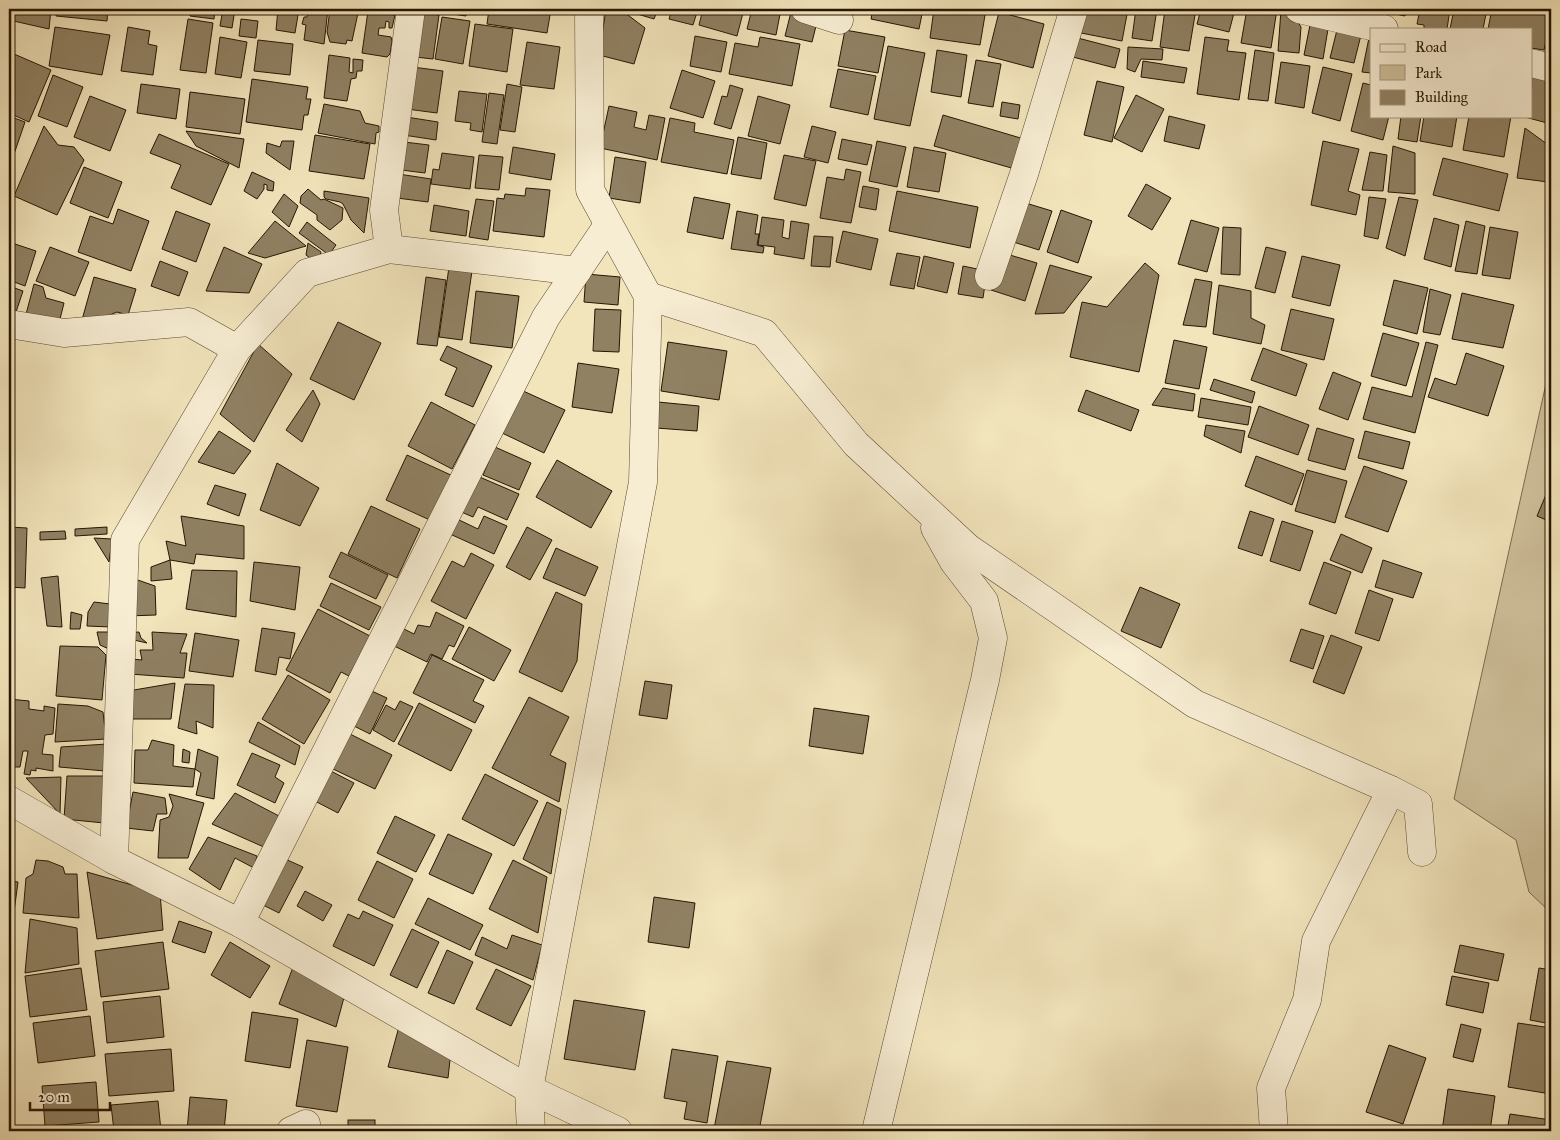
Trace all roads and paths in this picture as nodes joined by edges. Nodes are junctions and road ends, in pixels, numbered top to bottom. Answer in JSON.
{"nodes":[{"id":1,"x":411,"y":9,"type":"edge"},
{"id":2,"x":589,"y":9,"type":"edge"},
{"id":3,"x":806,"y":9,"type":"edge"},
{"id":4,"x":1074,"y":9,"type":"edge"},
{"id":5,"x":1298,"y":9,"type":"edge"},
{"id":6,"x":839,"y":20,"type":"dead end"},
{"id":7,"x":1380,"y":28,"type":"edge"},
{"id":8,"x":1532,"y":63,"type":"edge"},
{"id":9,"x":1551,"y":68,"type":"edge"},
{"id":10,"x":608,"y":224,"type":"junction"},
{"id":11,"x":389,"y":249,"type":"junction"},
{"id":12,"x":577,"y":271,"type":"junction"},
{"id":13,"x":989,"y":276,"type":"dead end"},
{"id":14,"x":648,"y":296,"type":"junction"},
{"id":15,"x":9,"y":324,"type":"edge"},
{"id":16,"x":237,"y":349,"type":"junction"},
{"id":17,"x":923,"y":507,"type":"junction"},
{"id":18,"x":1391,"y":790,"type":"junction"},
{"id":19,"x":9,"y":800,"type":"edge"},
{"id":20,"x":1422,"y":852,"type":"dead end"},
{"id":21,"x":114,"y":860,"type":"junction"},
{"id":22,"x":240,"y":923,"type":"junction"},
{"id":23,"x":529,"y":1089,"type":"junction"},
{"id":24,"x":531,"y":1131,"type":"edge"},
{"id":25,"x":618,"y":1131,"type":"edge"},
{"id":26,"x":876,"y":1131,"type":"edge"},
{"id":27,"x":1274,"y":1131,"type":"edge"}],
"edges":[{"from":1,"to":11,"type":"street"},
{"from":2,"to":10,"type":"street"},
{"from":3,"to":6,"type":"street"},
{"from":4,"to":13,"type":"street"},
{"from":5,"to":7,"type":"street"},
{"from":8,"to":9,"type":"street"},
{"from":10,"to":12,"type":"street"},
{"from":10,"to":14,"type":"street"},
{"from":11,"to":12,"type":"street"},
{"from":11,"to":16,"type":"street"},
{"from":12,"to":22,"type":"street"},
{"from":14,"to":17,"type":"street"},
{"from":14,"to":23,"type":"street"},
{"from":15,"to":16,"type":"street"},
{"from":16,"to":21,"type":"street"},
{"from":17,"to":18,"type":"street"},
{"from":17,"to":26,"type":"street"},
{"from":18,"to":20,"type":"street"},
{"from":18,"to":27,"type":"street"},
{"from":19,"to":21,"type":"street"},
{"from":21,"to":22,"type":"street"},
{"from":22,"to":23,"type":"street"},
{"from":23,"to":24,"type":"street"},
{"from":23,"to":25,"type":"street"}]}
